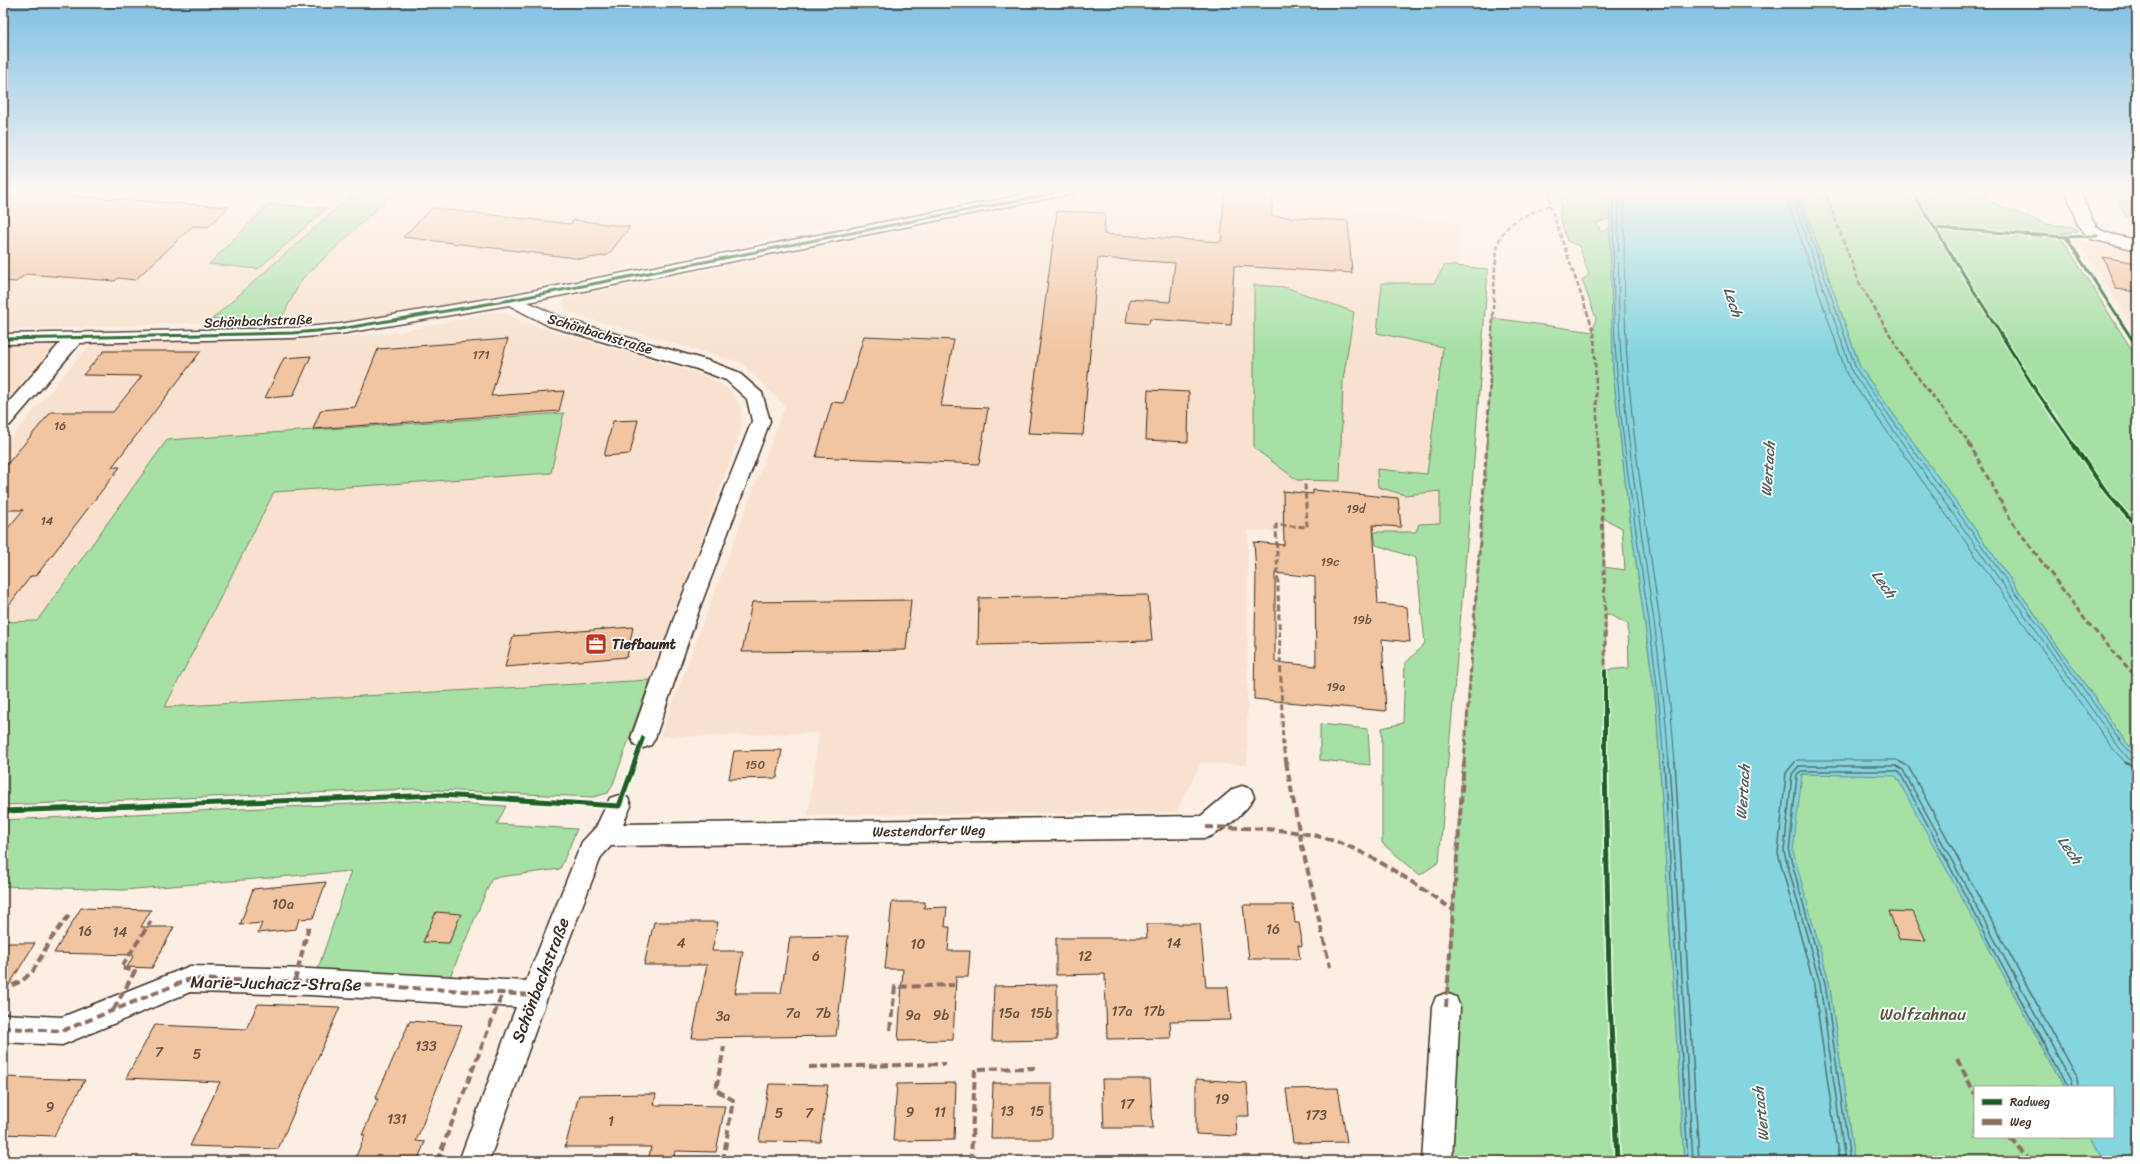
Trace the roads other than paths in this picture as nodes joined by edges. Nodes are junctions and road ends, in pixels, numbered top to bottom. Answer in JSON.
{"nodes":[{"id":1,"x":794,"y":244,"type":"edge"},
{"id":2,"x":511,"y":300,"type":"junction"},
{"id":3,"x":76,"y":336,"type":"junction"},
{"id":4,"x":3,"y":339,"type":"edge"},
{"id":5,"x":3,"y":421,"type":"edge"},
{"id":6,"x":643,"y":738,"type":"dead end"},
{"id":7,"x":1242,"y":797,"type":"dead end"},
{"id":8,"x":619,"y":806,"type":"dead end"},
{"id":9,"x":605,"y":835,"type":"junction"},
{"id":10,"x":534,"y":996,"type":"junction"},
{"id":11,"x":1446,"y":1007,"type":"dead end"},
{"id":12,"x":3,"y":1028,"type":"edge"},
{"id":13,"x":474,"y":1161,"type":"edge"},
{"id":14,"x":1437,"y":1161,"type":"edge"}],
"edges":[{"from":1,"to":2,"type":"street"},
{"from":2,"to":3,"type":"street","name":"Schönbachstraße"},
{"from":2,"to":6,"type":"street","name":"Schönbachstraße"},
{"from":3,"to":4,"type":"street","name":"Schönbachstraße"},
{"from":3,"to":5,"type":"street"},
{"from":7,"to":9,"type":"street","name":"Westendorfer Weg"},
{"from":8,"to":9,"type":"street","name":"Schönbachstraße"},
{"from":9,"to":10,"type":"street","name":"Schönbachstraße"},
{"from":10,"to":12,"type":"street","name":"Marie-Juchacz-Straße"},
{"from":10,"to":13,"type":"street","name":"Schönbachstraße"},
{"from":11,"to":14,"type":"street"}]}
